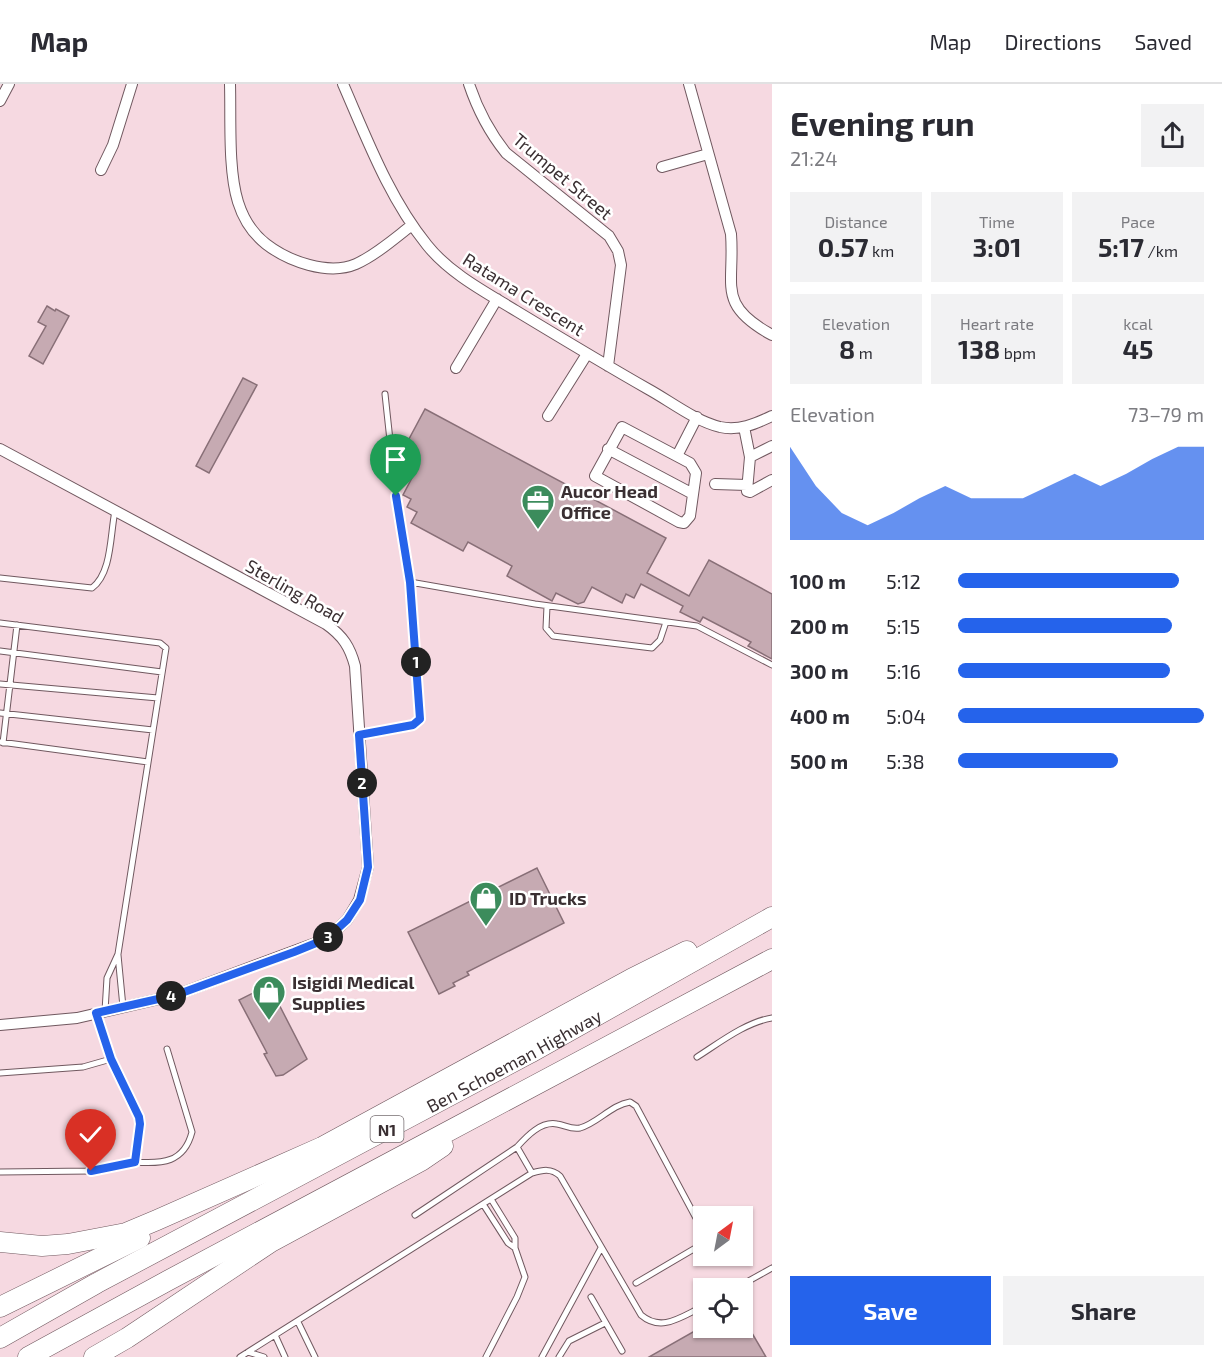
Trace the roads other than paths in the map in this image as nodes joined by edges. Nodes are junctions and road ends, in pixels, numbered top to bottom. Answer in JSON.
{"nodes":[{"id":1,"x":9,"y":84,"type":"edge"},
{"id":2,"x":132,"y":84,"type":"edge"},
{"id":3,"x":230,"y":84,"type":"edge"},
{"id":4,"x":343,"y":84,"type":"edge"},
{"id":5,"x":470,"y":84,"type":"edge"},
{"id":6,"x":689,"y":84,"type":"edge"},
{"id":7,"x":0,"y":101,"type":"edge"},
{"id":8,"x":708,"y":154,"type":"junction"},
{"id":9,"x":662,"y":167,"type":"dead end"},
{"id":10,"x":101,"y":170,"type":"dead end"},
{"id":11,"x":412,"y":225,"type":"junction"},
{"id":12,"x":497,"y":298,"type":"junction"},
{"id":13,"x":772,"y":335,"type":"edge"},
{"id":14,"x":587,"y":354,"type":"junction"},
{"id":15,"x":608,"y":366,"type":"junction"},
{"id":16,"x":456,"y":368,"type":"dead end"},
{"id":17,"x":385,"y":394,"type":"dead end"},
{"id":18,"x":548,"y":416,"type":"dead end"},
{"id":19,"x":772,"y":416,"type":"edge"},
{"id":20,"x":697,"y":417,"type":"junction"},
{"id":21,"x":744,"y":427,"type":"junction"},
{"id":22,"x":772,"y":446,"type":"edge"},
{"id":23,"x":0,"y":449,"type":"edge"},
{"id":24,"x":608,"y":449,"type":"junction"},
{"id":25,"x":677,"y":456,"type":"junction"},
{"id":26,"x":750,"y":457,"type":"junction"},
{"id":27,"x":772,"y":480,"type":"edge"},
{"id":28,"x":715,"y":484,"type":"dead end"},
{"id":29,"x":747,"y":485,"type":"junction"},
{"id":30,"x":693,"y":494,"type":"junction"},
{"id":31,"x":115,"y":511,"type":"junction"},
{"id":32,"x":0,"y":578,"type":"edge"},
{"id":33,"x":410,"y":582,"type":"junction"},
{"id":34,"x":547,"y":606,"type":"junction"},
{"id":35,"x":666,"y":622,"type":"junction"},
{"id":36,"x":0,"y":623,"type":"edge"},
{"id":37,"x":17,"y":625,"type":"junction"},
{"id":38,"x":0,"y":651,"type":"edge"},
{"id":39,"x":13,"y":653,"type":"junction"},
{"id":40,"x":772,"y":665,"type":"edge"},
{"id":41,"x":162,"y":672,"type":"junction"},
{"id":42,"x":0,"y":684,"type":"edge"},
{"id":43,"x":10,"y":685,"type":"junction"},
{"id":44,"x":158,"y":698,"type":"junction"},
{"id":45,"x":3,"y":713,"type":"edge"},
{"id":46,"x":153,"y":730,"type":"junction"},
{"id":47,"x":359,"y":735,"type":"junction"},
{"id":48,"x":2,"y":742,"type":"edge"},
{"id":49,"x":148,"y":762,"type":"junction"},
{"id":50,"x":772,"y":917,"type":"edge"},
{"id":51,"x":118,"y":954,"type":"junction"},
{"id":52,"x":772,"y":959,"type":"edge"},
{"id":53,"x":123,"y":1007,"type":"junction"},
{"id":54,"x":101,"y":1012,"type":"junction"},
{"id":55,"x":772,"y":1018,"type":"edge"},
{"id":56,"x":0,"y":1025,"type":"edge"},
{"id":57,"x":167,"y":1048,"type":"dead end"},
{"id":58,"x":697,"y":1057,"type":"dead end"},
{"id":59,"x":111,"y":1059,"type":"junction"},
{"id":60,"x":0,"y":1073,"type":"edge"},
{"id":61,"x":503,"y":1102,"type":"junction"},
{"id":62,"x":322,"y":1147,"type":"junction"},
{"id":63,"x":518,"y":1147,"type":"junction"},
{"id":64,"x":135,"y":1162,"type":"junction"},
{"id":65,"x":0,"y":1172,"type":"edge"},
{"id":66,"x":532,"y":1173,"type":"junction"},
{"id":67,"x":491,"y":1199,"type":"junction"},
{"id":68,"x":483,"y":1204,"type":"junction"},
{"id":69,"x":693,"y":1213,"type":"edge"},
{"id":70,"x":415,"y":1215,"type":"dead end"},
{"id":71,"x":0,"y":1242,"type":"edge"},
{"id":72,"x":515,"y":1248,"type":"junction"},
{"id":73,"x":601,"y":1248,"type":"junction"},
{"id":74,"x":693,"y":1249,"type":"edge"},
{"id":75,"x":772,"y":1268,"type":"edge"},
{"id":76,"x":753,"y":1279,"type":"edge"},
{"id":77,"x":636,"y":1283,"type":"dead end"},
{"id":78,"x":591,"y":1297,"type":"dead end"},
{"id":79,"x":0,"y":1307,"type":"edge"},
{"id":80,"x":693,"y":1311,"type":"edge"},
{"id":81,"x":298,"y":1322,"type":"junction"},
{"id":82,"x":605,"y":1323,"type":"junction"},
{"id":83,"x":275,"y":1335,"type":"junction"},
{"id":84,"x":0,"y":1338,"type":"edge"},
{"id":85,"x":622,"y":1351,"type":"dead end"},
{"id":86,"x":248,"y":1352,"type":"junction"},
{"id":87,"x":28,"y":1357,"type":"edge"},
{"id":88,"x":94,"y":1357,"type":"edge"},
{"id":89,"x":240,"y":1357,"type":"edge"},
{"id":90,"x":264,"y":1357,"type":"edge"},
{"id":91,"x":285,"y":1357,"type":"edge"},
{"id":92,"x":315,"y":1357,"type":"edge"},
{"id":93,"x":486,"y":1357,"type":"edge"},
{"id":94,"x":543,"y":1357,"type":"edge"},
{"id":95,"x":559,"y":1357,"type":"edge"}],
"edges":[{"from":1,"to":7,"type":"street"},
{"from":2,"to":10,"type":"street"},
{"from":3,"to":11,"type":"street"},
{"from":4,"to":11,"type":"street","name":"Ratama Crescent"},
{"from":5,"to":15,"type":"street","name":"Trumpet Street"},
{"from":6,"to":8,"type":"street"},
{"from":8,"to":9,"type":"street"},
{"from":8,"to":13,"type":"street"},
{"from":11,"to":12,"type":"street","name":"Ratama Crescent"},
{"from":12,"to":14,"type":"street","name":"Ratama Crescent"},
{"from":12,"to":16,"type":"street"},
{"from":14,"to":15,"type":"street","name":"Ratama Crescent"},
{"from":14,"to":18,"type":"street"},
{"from":15,"to":20,"type":"street","name":"Ratama Crescent"},
{"from":17,"to":33,"type":"lane"},
{"from":19,"to":21,"type":"street","name":"Ratama Crescent"},
{"from":20,"to":21,"type":"street","name":"Ratama Crescent"},
{"from":20,"to":25,"type":"street"},
{"from":21,"to":26,"type":"street"},
{"from":22,"to":26,"type":"street"},
{"from":23,"to":31,"type":"street","name":"Sterling Road"},
{"from":24,"to":25,"type":"street"},
{"from":24,"to":30,"type":"street"},
{"from":24,"to":30,"type":"street"},
{"from":25,"to":30,"type":"street"},
{"from":26,"to":29,"type":"street"},
{"from":27,"to":29,"type":"street"},
{"from":28,"to":29,"type":"street"},
{"from":31,"to":32,"type":"lane"},
{"from":31,"to":47,"type":"street","name":"Sterling Road"},
{"from":33,"to":34,"type":"lane"},
{"from":33,"to":47,"type":"lane"},
{"from":34,"to":35,"type":"lane"},
{"from":34,"to":35,"type":"lane"},
{"from":35,"to":40,"type":"lane"},
{"from":36,"to":37,"type":"lane"},
{"from":37,"to":39,"type":"lane"},
{"from":37,"to":41,"type":"lane"},
{"from":38,"to":39,"type":"lane"},
{"from":39,"to":41,"type":"lane"},
{"from":39,"to":43,"type":"lane"},
{"from":41,"to":44,"type":"lane"},
{"from":42,"to":43,"type":"lane"},
{"from":43,"to":44,"type":"lane"},
{"from":43,"to":45,"type":"lane"},
{"from":44,"to":46,"type":"lane"},
{"from":45,"to":46,"type":"lane"},
{"from":45,"to":48,"type":"lane"},
{"from":46,"to":49,"type":"lane"},
{"from":47,"to":53,"type":"street","name":"Sterling Road"},
{"from":48,"to":49,"type":"lane"},
{"from":49,"to":51,"type":"lane"},
{"from":50,"to":62,"type":"highway"},
{"from":50,"to":84,"type":"highway","name":"Ben Schoeman Highway","number":"N1"},
{"from":51,"to":53,"type":"lane"},
{"from":51,"to":54,"type":"lane"},
{"from":52,"to":61,"type":"highway","name":"Ben Schoeman Highway"},
{"from":53,"to":54,"type":"street","name":"Sterling Road"},
{"from":54,"to":56,"type":"street","name":"Sterling Road"},
{"from":54,"to":59,"type":"lane"},
{"from":55,"to":58,"type":"lane"},
{"from":57,"to":64,"type":"lane"},
{"from":59,"to":60,"type":"lane"},
{"from":59,"to":64,"type":"lane"},
{"from":61,"to":87,"type":"highway","name":"Ben Schoeman Highway","number":"N1"},
{"from":61,"to":88,"type":"highway"},
{"from":62,"to":71,"type":"highway"},
{"from":62,"to":79,"type":"highway"},
{"from":63,"to":66,"type":"lane"},
{"from":63,"to":69,"type":"lane"},
{"from":63,"to":70,"type":"lane"},
{"from":64,"to":65,"type":"lane"},
{"from":66,"to":67,"type":"lane"},
{"from":66,"to":73,"type":"lane"},
{"from":67,"to":68,"type":"lane"},
{"from":67,"to":72,"type":"lane"},
{"from":68,"to":72,"type":"lane"},
{"from":68,"to":81,"type":"lane"},
{"from":72,"to":93,"type":"lane"},
{"from":73,"to":80,"type":"lane"},
{"from":73,"to":94,"type":"lane"},
{"from":74,"to":77,"type":"lane"},
{"from":75,"to":76,"type":"lane"},
{"from":78,"to":82,"type":"lane"},
{"from":81,"to":83,"type":"lane"},
{"from":81,"to":92,"type":"lane"},
{"from":82,"to":85,"type":"lane"},
{"from":82,"to":95,"type":"lane"},
{"from":83,"to":86,"type":"lane"},
{"from":83,"to":91,"type":"lane"},
{"from":86,"to":89,"type":"lane"},
{"from":86,"to":90,"type":"lane"}]}
